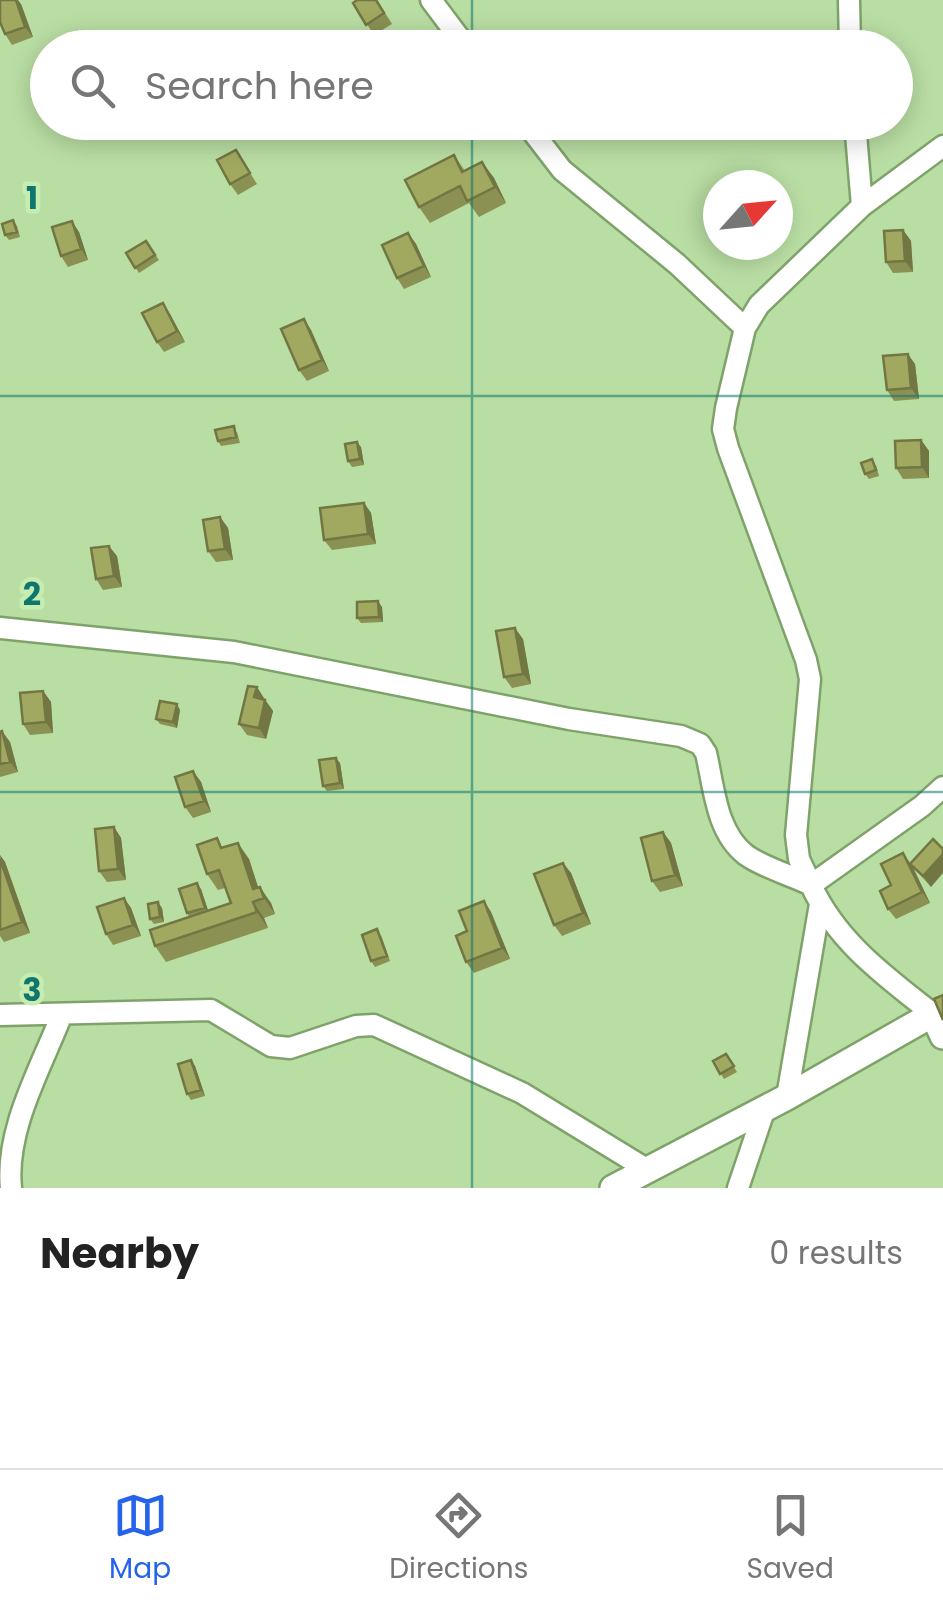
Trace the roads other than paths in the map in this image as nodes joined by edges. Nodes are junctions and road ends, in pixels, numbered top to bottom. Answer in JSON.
{"nodes":[{"id":1,"x":431,"y":0,"type":"edge"},
{"id":2,"x":849,"y":0,"type":"edge"},
{"id":3,"x":454,"y":30,"type":"edge"},
{"id":4,"x":850,"y":30,"type":"edge"},
{"id":5,"x":539,"y":140,"type":"edge"},
{"id":6,"x":856,"y":140,"type":"edge"},
{"id":7,"x":943,"y":146,"type":"edge"},
{"id":8,"x":862,"y":206,"type":"junction"},
{"id":9,"x":745,"y":328,"type":"junction"},
{"id":10,"x":0,"y":628,"type":"edge"},
{"id":11,"x":943,"y":787,"type":"edge"},
{"id":12,"x":816,"y":894,"type":"junction"},
{"id":13,"x":62,"y":1014,"type":"junction"},
{"id":14,"x":0,"y":1015,"type":"edge"},
{"id":15,"x":940,"y":1019,"type":"edge"},
{"id":16,"x":776,"y":1103,"type":"junction"},
{"id":17,"x":648,"y":1170,"type":"junction"},
{"id":18,"x":11,"y":1188,"type":"edge"},
{"id":19,"x":613,"y":1188,"type":"edge"},
{"id":20,"x":738,"y":1188,"type":"edge"}],
"edges":[{"from":1,"to":3,"type":"street"},
{"from":2,"to":4,"type":"street"},
{"from":5,"to":9,"type":"street"},
{"from":6,"to":8,"type":"street"},
{"from":7,"to":8,"type":"street"},
{"from":8,"to":9,"type":"street"},
{"from":9,"to":12,"type":"street"},
{"from":10,"to":12,"type":"street"},
{"from":11,"to":12,"type":"street"},
{"from":12,"to":15,"type":"street"},
{"from":12,"to":16,"type":"street"},
{"from":13,"to":14,"type":"street"},
{"from":13,"to":17,"type":"street"},
{"from":13,"to":18,"type":"street"},
{"from":15,"to":16,"type":"street"},
{"from":16,"to":17,"type":"street"},
{"from":16,"to":20,"type":"street"},
{"from":17,"to":19,"type":"street"}]}
